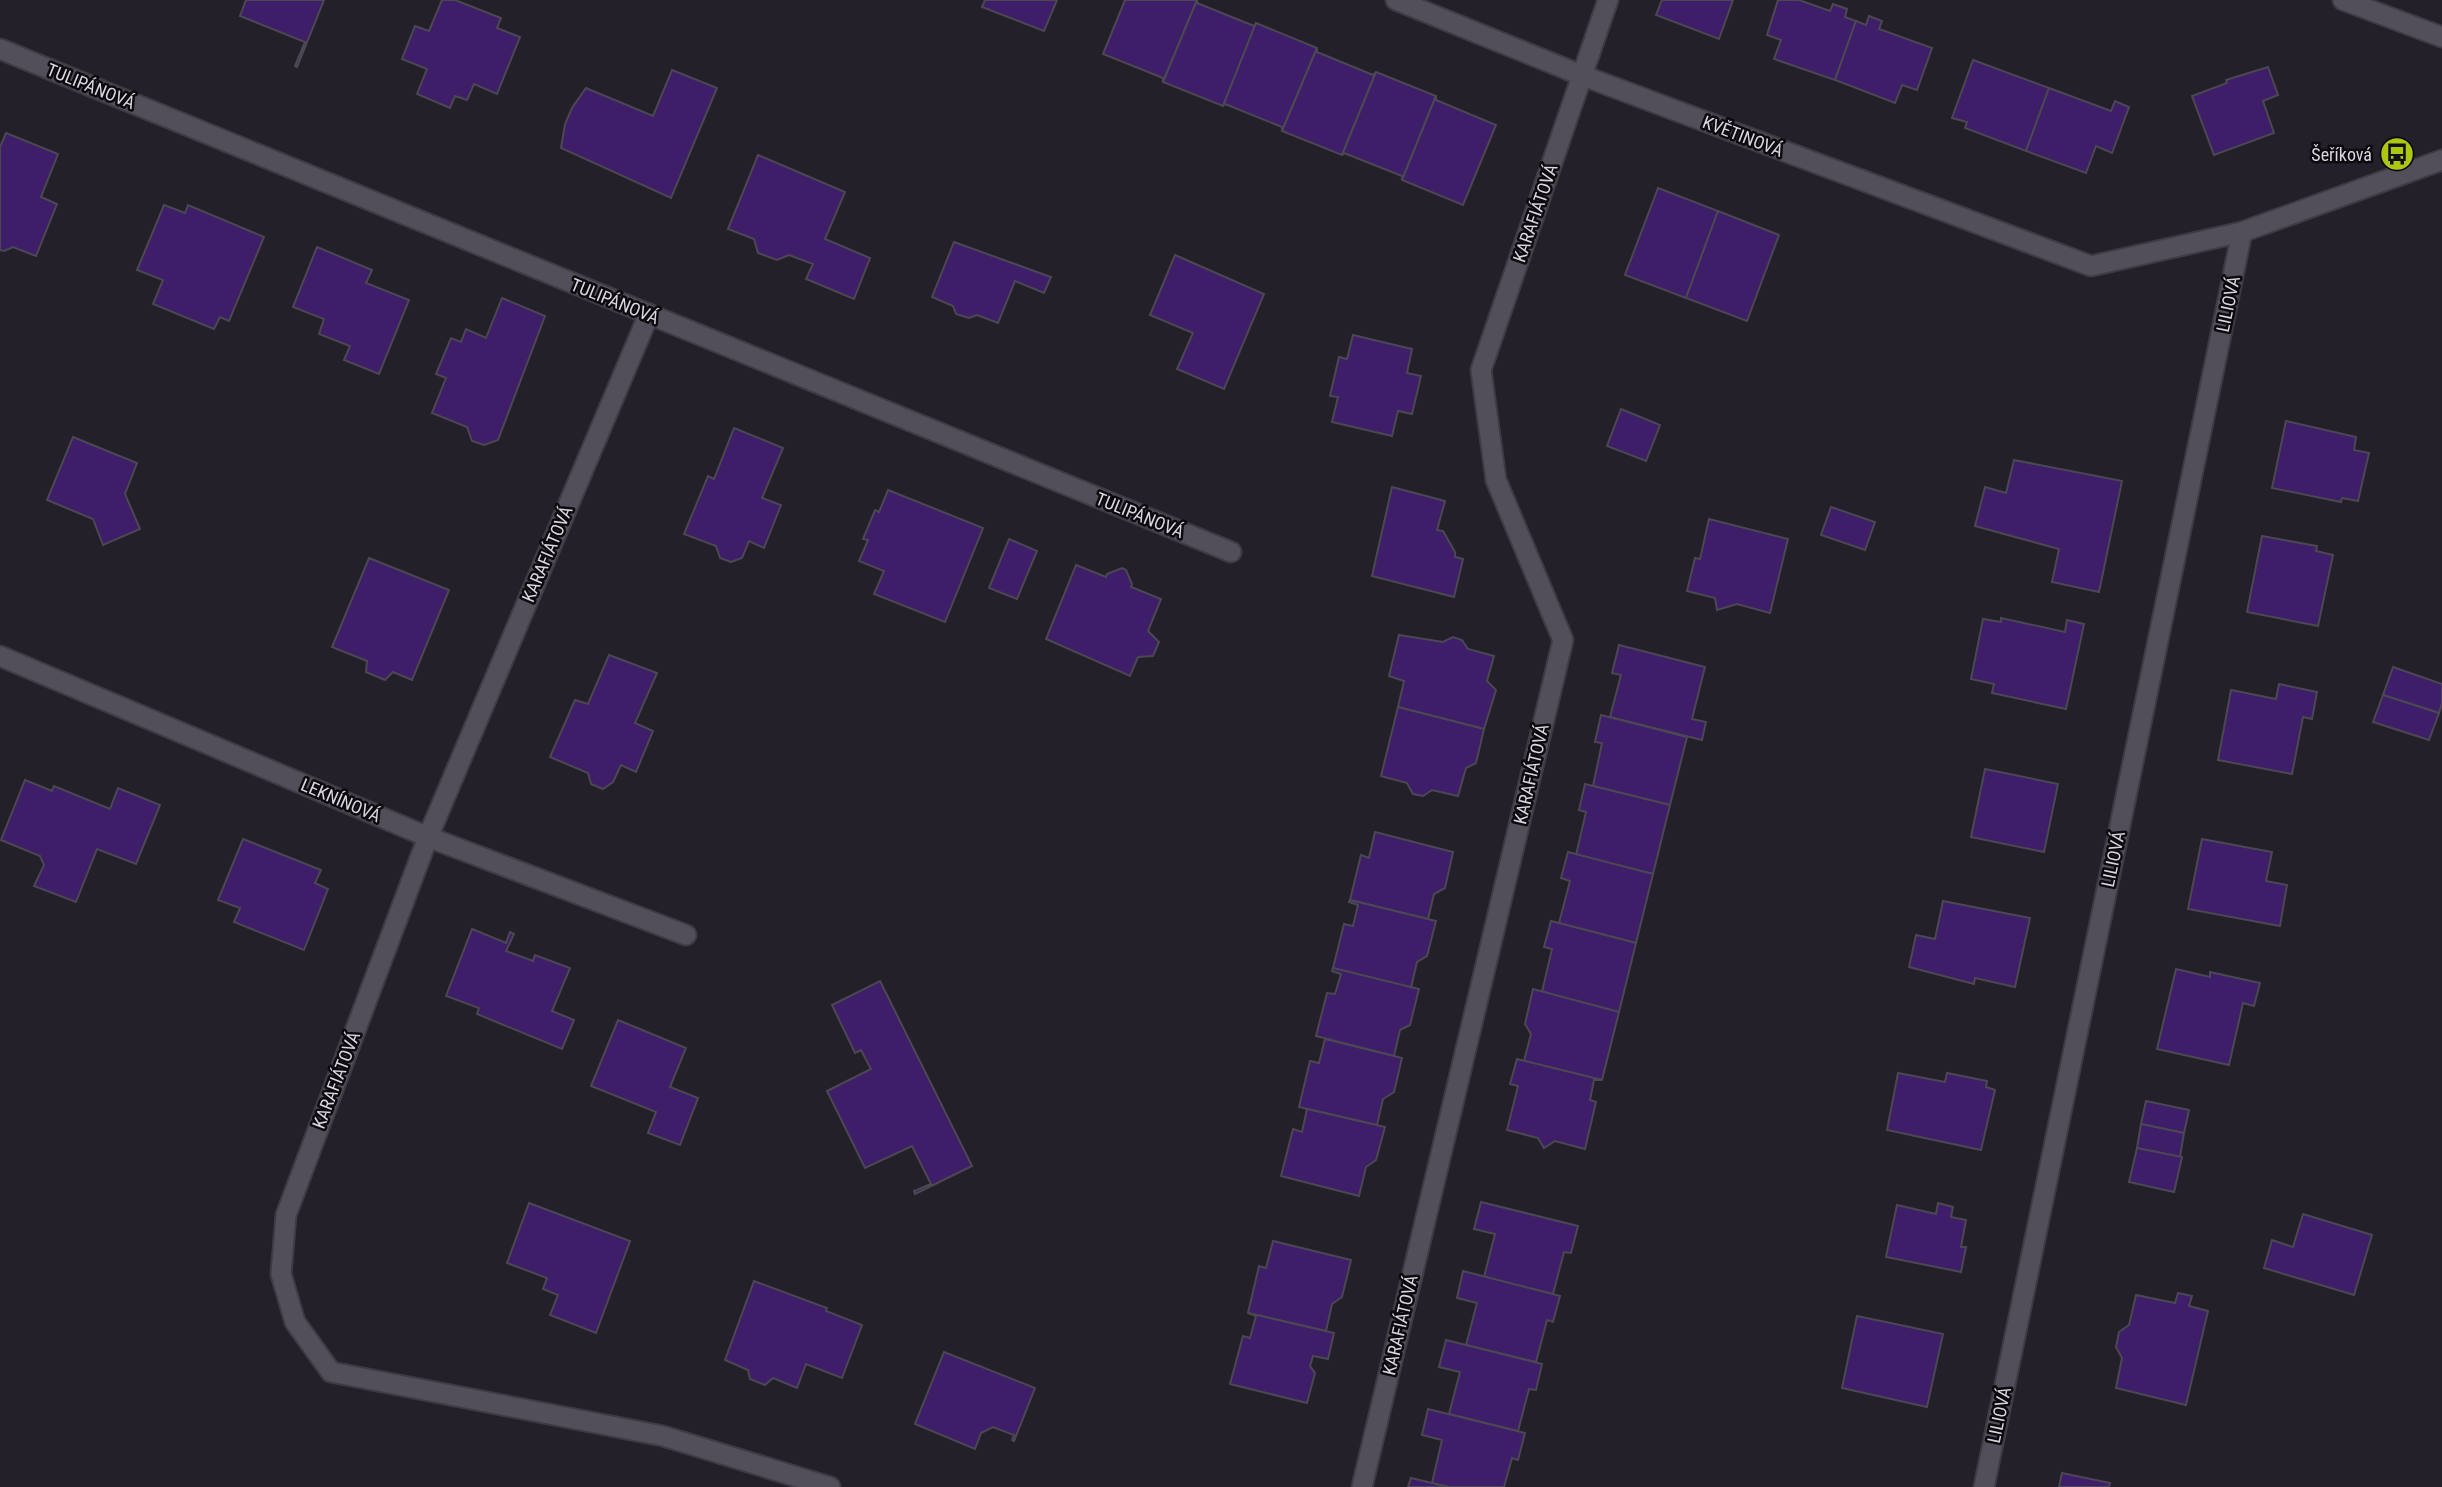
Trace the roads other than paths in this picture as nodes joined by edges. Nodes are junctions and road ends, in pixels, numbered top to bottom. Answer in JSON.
{"nodes":[{"id":1,"x":1396,"y":0,"type":"edge"},
{"id":2,"x":1608,"y":0,"type":"edge"},
{"id":3,"x":2343,"y":0,"type":"edge"},
{"id":4,"x":2442,"y":37,"type":"edge"},
{"id":5,"x":0,"y":49,"type":"edge"},
{"id":6,"x":1581,"y":75,"type":"junction"},
{"id":7,"x":2442,"y":160,"type":"edge"},
{"id":8,"x":2242,"y":232,"type":"junction"},
{"id":9,"x":649,"y":314,"type":"junction"},
{"id":10,"x":1231,"y":552,"type":"dead end"},
{"id":11,"x":0,"y":656,"type":"edge"},
{"id":12,"x":428,"y":837,"type":"junction"},
{"id":13,"x":686,"y":936,"type":"dead end"},
{"id":14,"x":830,"y":1487,"type":"edge"},
{"id":15,"x":1362,"y":1487,"type":"edge"},
{"id":16,"x":1984,"y":1487,"type":"edge"}],
"edges":[{"from":1,"to":6,"type":"street","name":"KVĚTINOVÁ"},
{"from":2,"to":6,"type":"street","name":"KARAFIÁTOVÁ"},
{"from":3,"to":4,"type":"street"},
{"from":5,"to":9,"type":"street","name":"TULIPÁNOVÁ"},
{"from":6,"to":8,"type":"street","name":"KVĚTINOVÁ"},
{"from":6,"to":15,"type":"street","name":"KARAFIÁTOVÁ"},
{"from":7,"to":8,"type":"street"},
{"from":8,"to":16,"type":"street","name":"LILIOVÁ"},
{"from":9,"to":10,"type":"street","name":"TULIPÁNOVÁ"},
{"from":9,"to":12,"type":"street","name":"KARAFIÁTOVÁ"},
{"from":11,"to":12,"type":"street","name":"LEKNÍNOVÁ"},
{"from":12,"to":13,"type":"street","name":"LEKNÍNOVÁ"},
{"from":12,"to":14,"type":"street","name":"KARAFIÁTOVÁ"}]}
